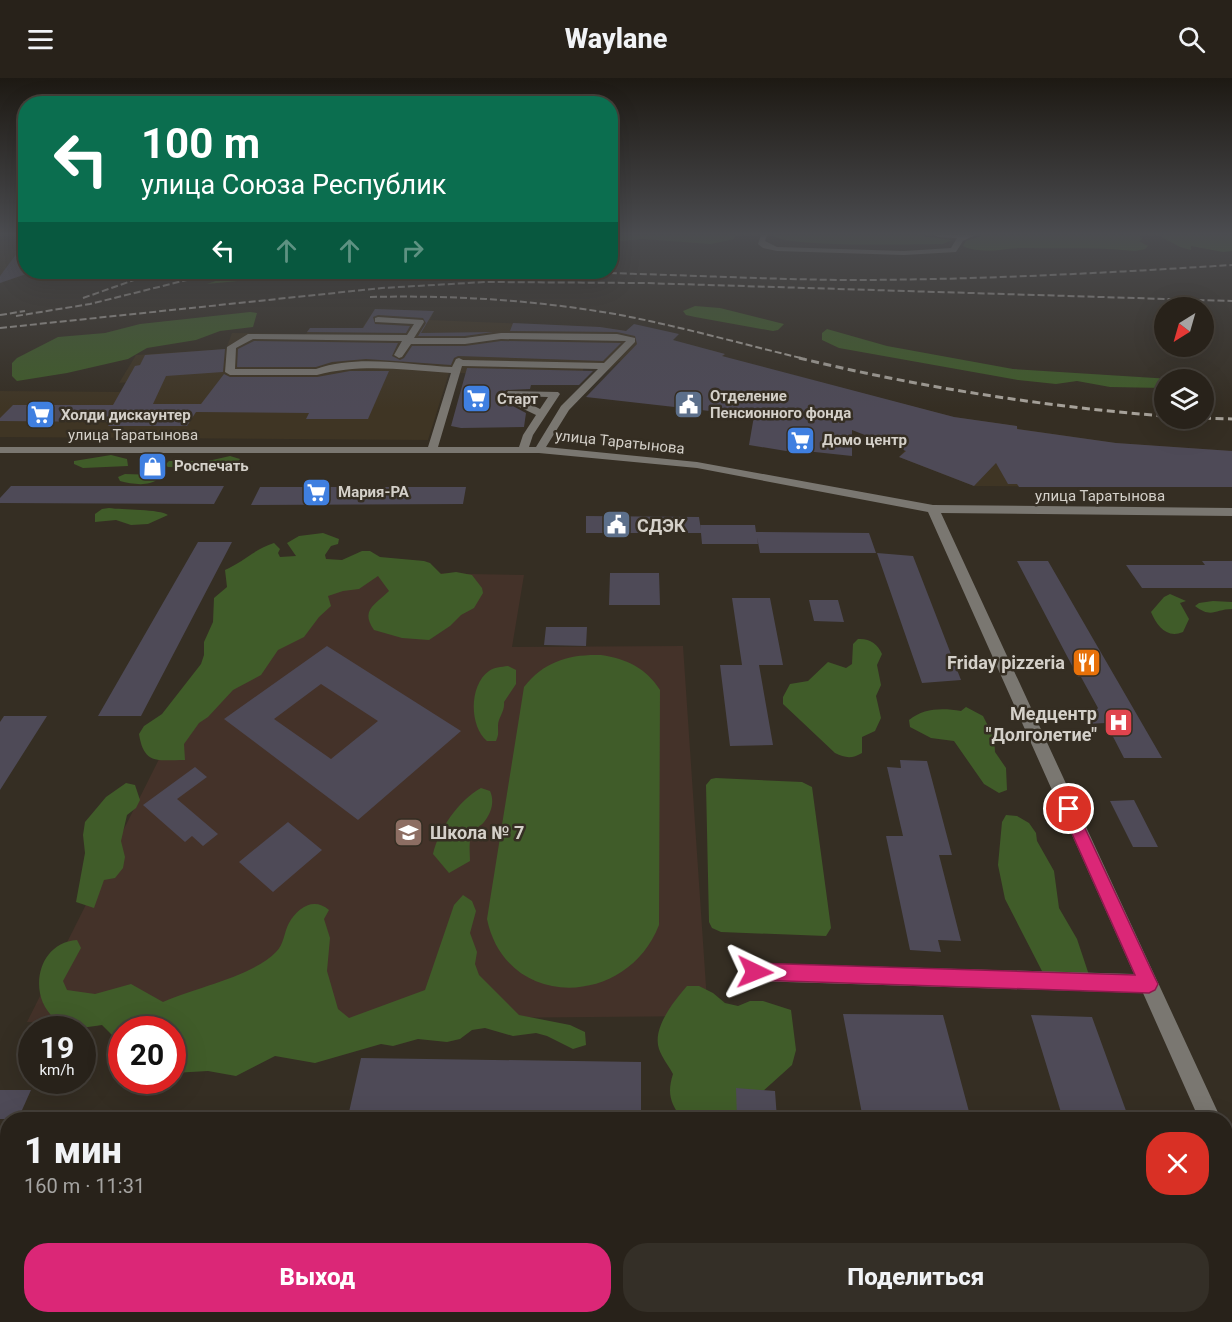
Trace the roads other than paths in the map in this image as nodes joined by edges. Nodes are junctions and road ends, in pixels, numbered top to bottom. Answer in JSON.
{"nodes":[{"id":1,"x":378,"y":320,"type":"dead end"},
{"id":2,"x":407,"y":340,"type":"junction"},
{"id":3,"x":465,"y":341,"type":"junction"},
{"id":4,"x":399,"y":354,"type":"dead end"},
{"id":5,"x":606,"y":366,"type":"junction"},
{"id":6,"x":457,"y":367,"type":"junction"},
{"id":7,"x":542,"y":413,"type":"dead end"},
{"id":8,"x":0,"y":450,"type":"edge"},
{"id":9,"x":432,"y":450,"type":"junction"},
{"id":10,"x":523,"y":450,"type":"junction"},
{"id":11,"x":539,"y":450,"type":"junction"},
{"id":12,"x":933,"y":510,"type":"junction"},
{"id":13,"x":1232,"y":512,"type":"edge"},
{"id":14,"x":755,"y":972,"type":"dead end"},
{"id":15,"x":1149,"y":984,"type":"junction"},
{"id":16,"x":1207,"y":1112,"type":"edge"}],
"edges":[{"from":1,"to":2,"type":"street"},
{"from":2,"to":3,"type":"street"},
{"from":2,"to":4,"type":"street"},
{"from":2,"to":6,"type":"street"},
{"from":3,"to":5,"type":"street"},
{"from":3,"to":6,"type":"street"},
{"from":5,"to":6,"type":"street"},
{"from":5,"to":11,"type":"street"},
{"from":6,"to":9,"type":"street"},
{"from":7,"to":10,"type":"street"},
{"from":8,"to":9,"type":"street","name":"улица Таратынова"},
{"from":9,"to":10,"type":"street","name":"улица Таратынова"},
{"from":10,"to":11,"type":"street","name":"улица Таратынова"},
{"from":11,"to":12,"type":"street","name":"улица Таратынова"},
{"from":12,"to":13,"type":"street","name":"улица Таратынова"},
{"from":12,"to":15,"type":"street"},
{"from":14,"to":15,"type":"street"},
{"from":15,"to":16,"type":"street"}]}
